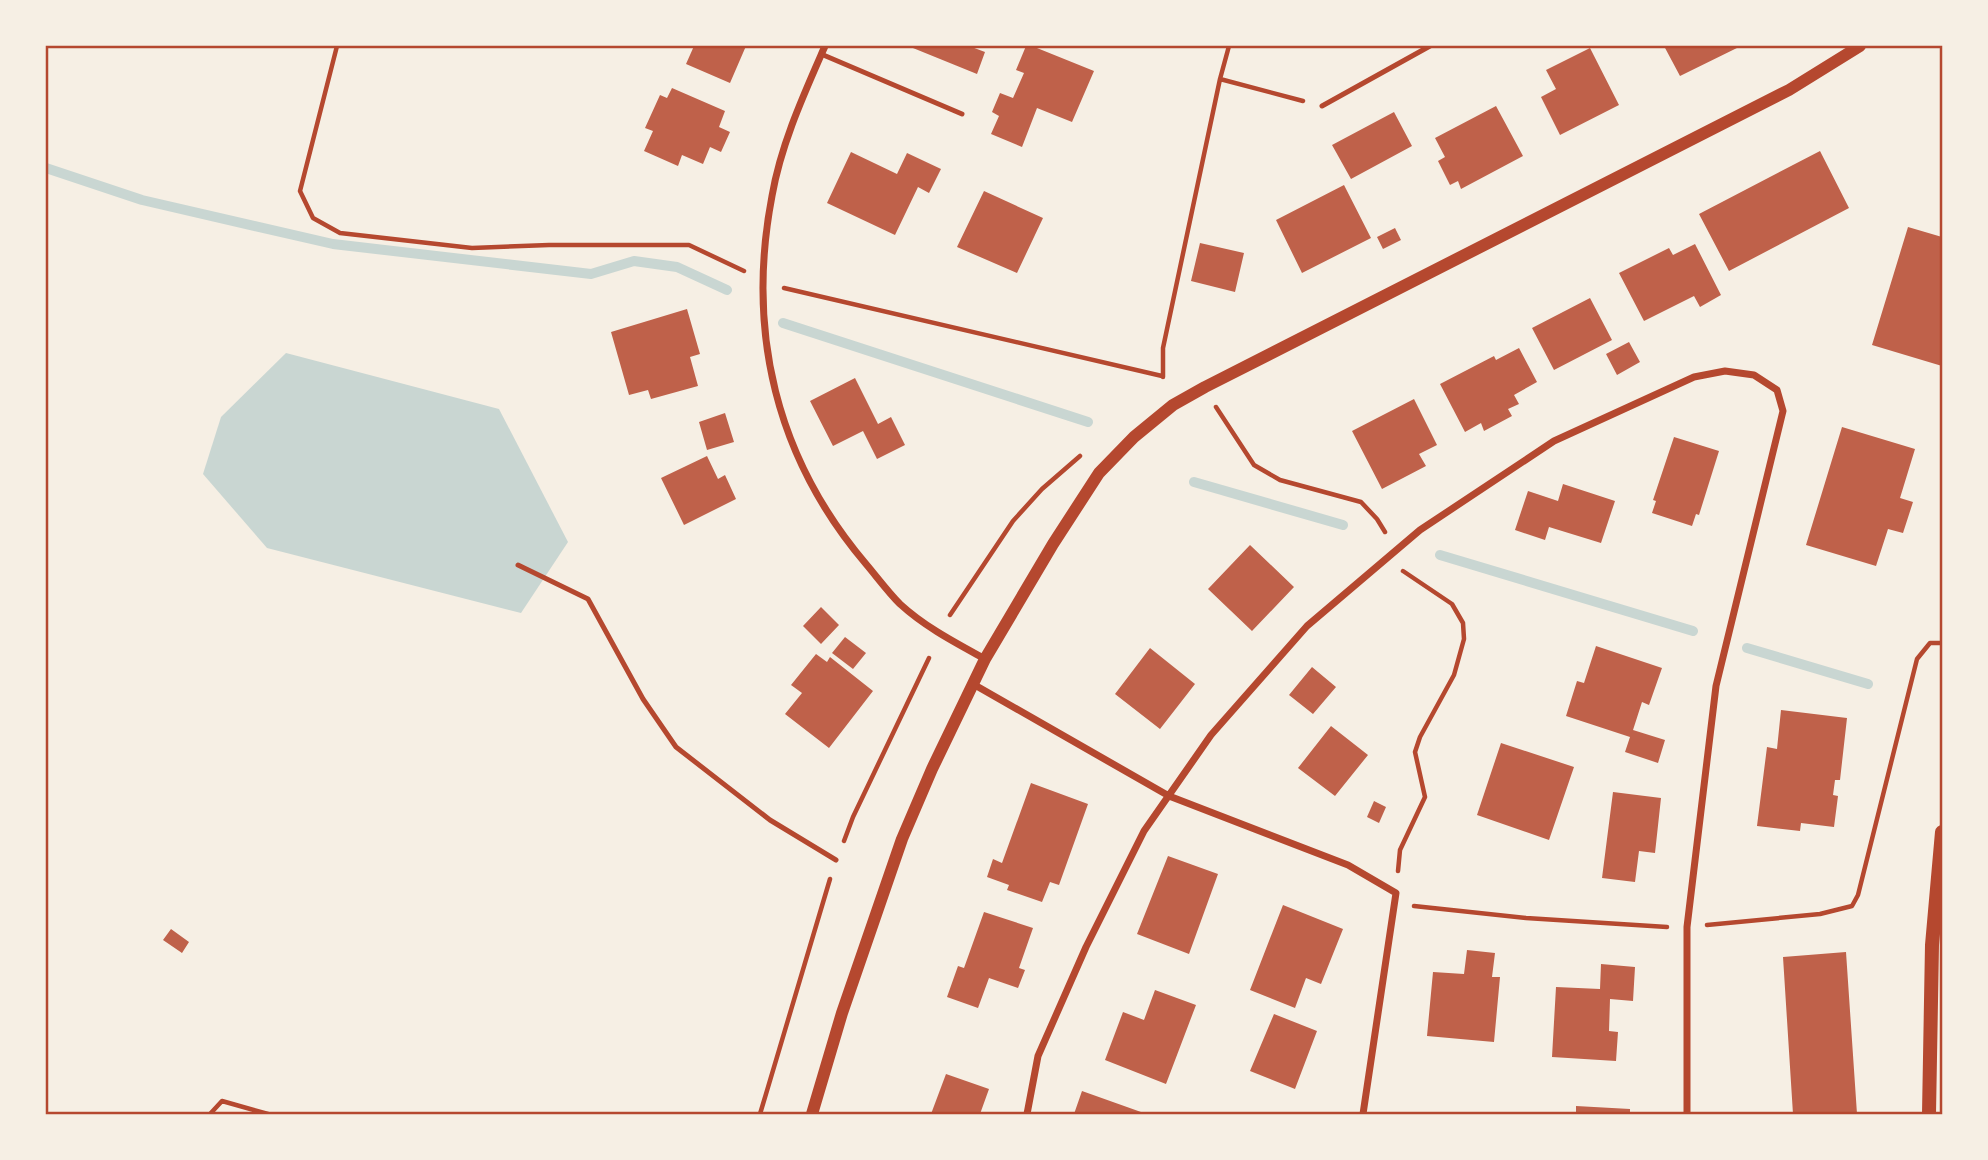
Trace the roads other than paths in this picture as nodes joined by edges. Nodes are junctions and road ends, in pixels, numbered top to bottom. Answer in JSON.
{"nodes":[{"id":1,"x":825,"y":46,"type":"edge"},
{"id":2,"x":1430,"y":46,"type":"edge"},
{"id":3,"x":1860,"y":46,"type":"edge"},
{"id":4,"x":821,"y":54,"type":"junction"},
{"id":5,"x":1322,"y":106,"type":"road end"},
{"id":6,"x":962,"y":114,"type":"dead end"},
{"id":7,"x":518,"y":565,"type":"dead end"},
{"id":8,"x":985,"y":659,"type":"junction"},
{"id":9,"x":973,"y":684,"type":"junction"},
{"id":10,"x":1169,"y":796,"type":"junction"},
{"id":11,"x":1942,"y":832,"type":"edge"},
{"id":12,"x":836,"y":860,"type":"road end"},
{"id":13,"x":812,"y":1115,"type":"edge"},
{"id":14,"x":1027,"y":1115,"type":"edge"},
{"id":15,"x":1363,"y":1115,"type":"edge"},
{"id":16,"x":1687,"y":1115,"type":"edge"},
{"id":17,"x":1929,"y":1115,"type":"edge"}],
"edges":[{"from":1,"to":4,"type":"street"},
{"from":2,"to":5,"type":"lane"},
{"from":3,"to":8,"type":"street"},
{"from":4,"to":6,"type":"lane"},
{"from":4,"to":8,"type":"street"},
{"from":7,"to":12,"type":"lane"},
{"from":8,"to":9,"type":"street"},
{"from":9,"to":10,"type":"street"},
{"from":9,"to":13,"type":"street"},
{"from":10,"to":14,"type":"street"},
{"from":10,"to":15,"type":"street"},
{"from":10,"to":16,"type":"street"},
{"from":11,"to":17,"type":"main road"}]}
